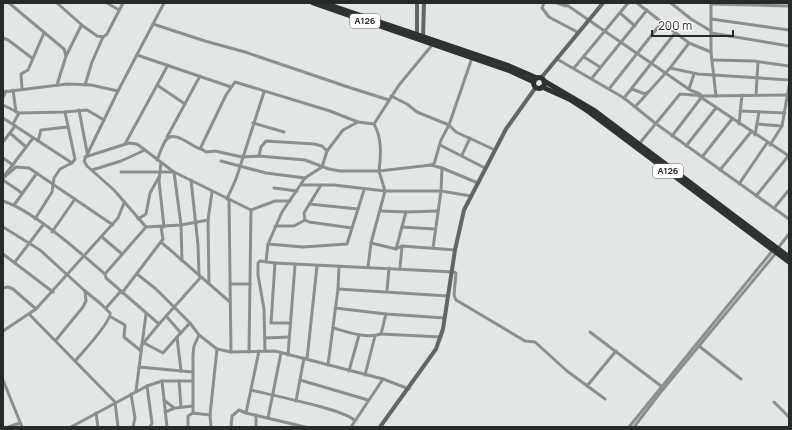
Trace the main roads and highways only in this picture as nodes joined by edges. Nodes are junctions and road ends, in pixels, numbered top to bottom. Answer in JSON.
{"nodes":[{"id":1,"x":313,"y":3,"type":"edge"},
{"id":2,"x":324,"y":3,"type":"edge"},
{"id":3,"x":417,"y":36,"type":"junction"},
{"id":4,"x":423,"y":38,"type":"junction"},
{"id":5,"x":539,"y":82,"type":"junction"},
{"id":6,"x":776,"y":250,"type":"junction"},
{"id":7,"x":789,"y":257,"type":"edge"},
{"id":8,"x":789,"y":262,"type":"edge"}],
"edges":[{"from":1,"to":3,"type":"highway","number":"A126"},
{"from":2,"to":3,"type":"highway","number":"A126"},
{"from":3,"to":4,"type":"highway","number":"A126"},
{"from":4,"to":5,"type":"highway","number":"A126"},
{"from":4,"to":5,"type":"highway","number":"A126"},
{"from":5,"to":6,"type":"highway","number":"A126"},
{"from":5,"to":6,"type":"highway","number":"A126"},
{"from":6,"to":7,"type":"highway","number":"A126"},
{"from":6,"to":8,"type":"highway","number":"A126"}]}
